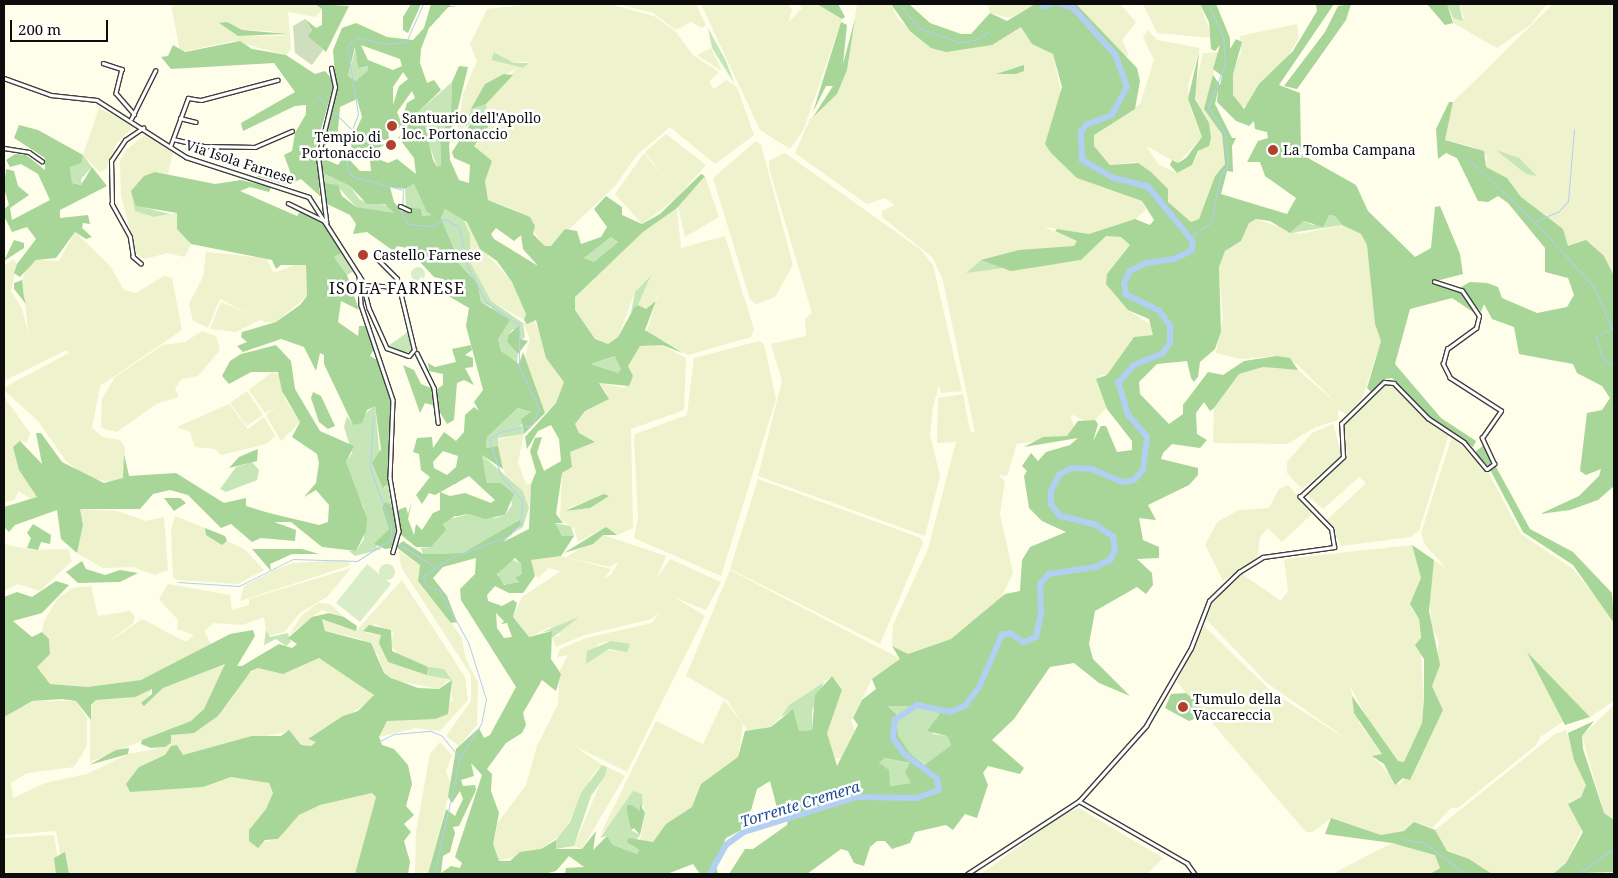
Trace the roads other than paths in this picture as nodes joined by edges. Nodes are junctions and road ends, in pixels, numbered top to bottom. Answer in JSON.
{"nodes":[{"id":1,"x":103,"y":63,"type":"dead end"},
{"id":2,"x":331,"y":68,"type":"dead end"},
{"id":3,"x":155,"y":72,"type":"dead end"},
{"id":4,"x":4,"y":78,"type":"edge"},
{"id":5,"x":277,"y":80,"type":"dead end"},
{"id":6,"x":134,"y":114,"type":"junction"},
{"id":7,"x":180,"y":118,"type":"junction"},
{"id":8,"x":131,"y":119,"type":"junction"},
{"id":9,"x":196,"y":122,"type":"dead end"},
{"id":10,"x":143,"y":128,"type":"junction"},
{"id":11,"x":292,"y":131,"type":"dead end"},
{"id":12,"x":173,"y":139,"type":"junction"},
{"id":13,"x":170,"y":147,"type":"junction"},
{"id":14,"x":4,"y":148,"type":"edge"},
{"id":15,"x":42,"y":161,"type":"dead end"},
{"id":16,"x":288,"y":203,"type":"dead end"},
{"id":17,"x":400,"y":206,"type":"dead end"},
{"id":18,"x":408,"y":210,"type":"dead end"},
{"id":19,"x":327,"y":221,"type":"junction"},
{"id":20,"x":375,"y":257,"type":"dead end"},
{"id":21,"x":141,"y":264,"type":"dead end"},
{"id":22,"x":359,"y":275,"type":"junction"},
{"id":23,"x":1434,"y":282,"type":"dead end"},
{"id":24,"x":364,"y":285,"type":"junction"},
{"id":25,"x":386,"y":286,"type":"dead end"},
{"id":26,"x":417,"y":353,"type":"dead end"},
{"id":27,"x":438,"y":422,"type":"dead end"},
{"id":28,"x":393,"y":552,"type":"dead end"},
{"id":29,"x":1079,"y":801,"type":"junction"},
{"id":30,"x":967,"y":874,"type":"edge"},
{"id":31,"x":1195,"y":874,"type":"edge"}],
"edges":[{"from":1,"to":6,"type":"street"},
{"from":2,"to":19,"type":"street"},
{"from":3,"to":6,"type":"street"},
{"from":4,"to":8,"type":"street","name":"Via Isola Farnese"},
{"from":5,"to":7,"type":"street"},
{"from":6,"to":8,"type":"street"},
{"from":7,"to":9,"type":"street"},
{"from":7,"to":12,"type":"street"},
{"from":8,"to":10,"type":"street","name":"Via Isola Farnese"},
{"from":10,"to":13,"type":"street","name":"Via Isola Farnese"},
{"from":10,"to":21,"type":"street"},
{"from":11,"to":12,"type":"street"},
{"from":12,"to":13,"type":"street"},
{"from":13,"to":19,"type":"street","name":"Via Isola Farnese"},
{"from":14,"to":15,"type":"street"},
{"from":16,"to":19,"type":"street"},
{"from":17,"to":18,"type":"street"},
{"from":19,"to":22,"type":"street","name":"Via Isola Farnese"},
{"from":20,"to":24,"type":"street","name":"Via Isola Farnese"},
{"from":22,"to":24,"type":"street","name":"Via Isola Farnese"},
{"from":22,"to":28,"type":"street"},
{"from":23,"to":29,"type":"street"},
{"from":24,"to":25,"type":"street"},
{"from":26,"to":27,"type":"street"},
{"from":29,"to":30,"type":"street"},
{"from":29,"to":31,"type":"street"}]}
